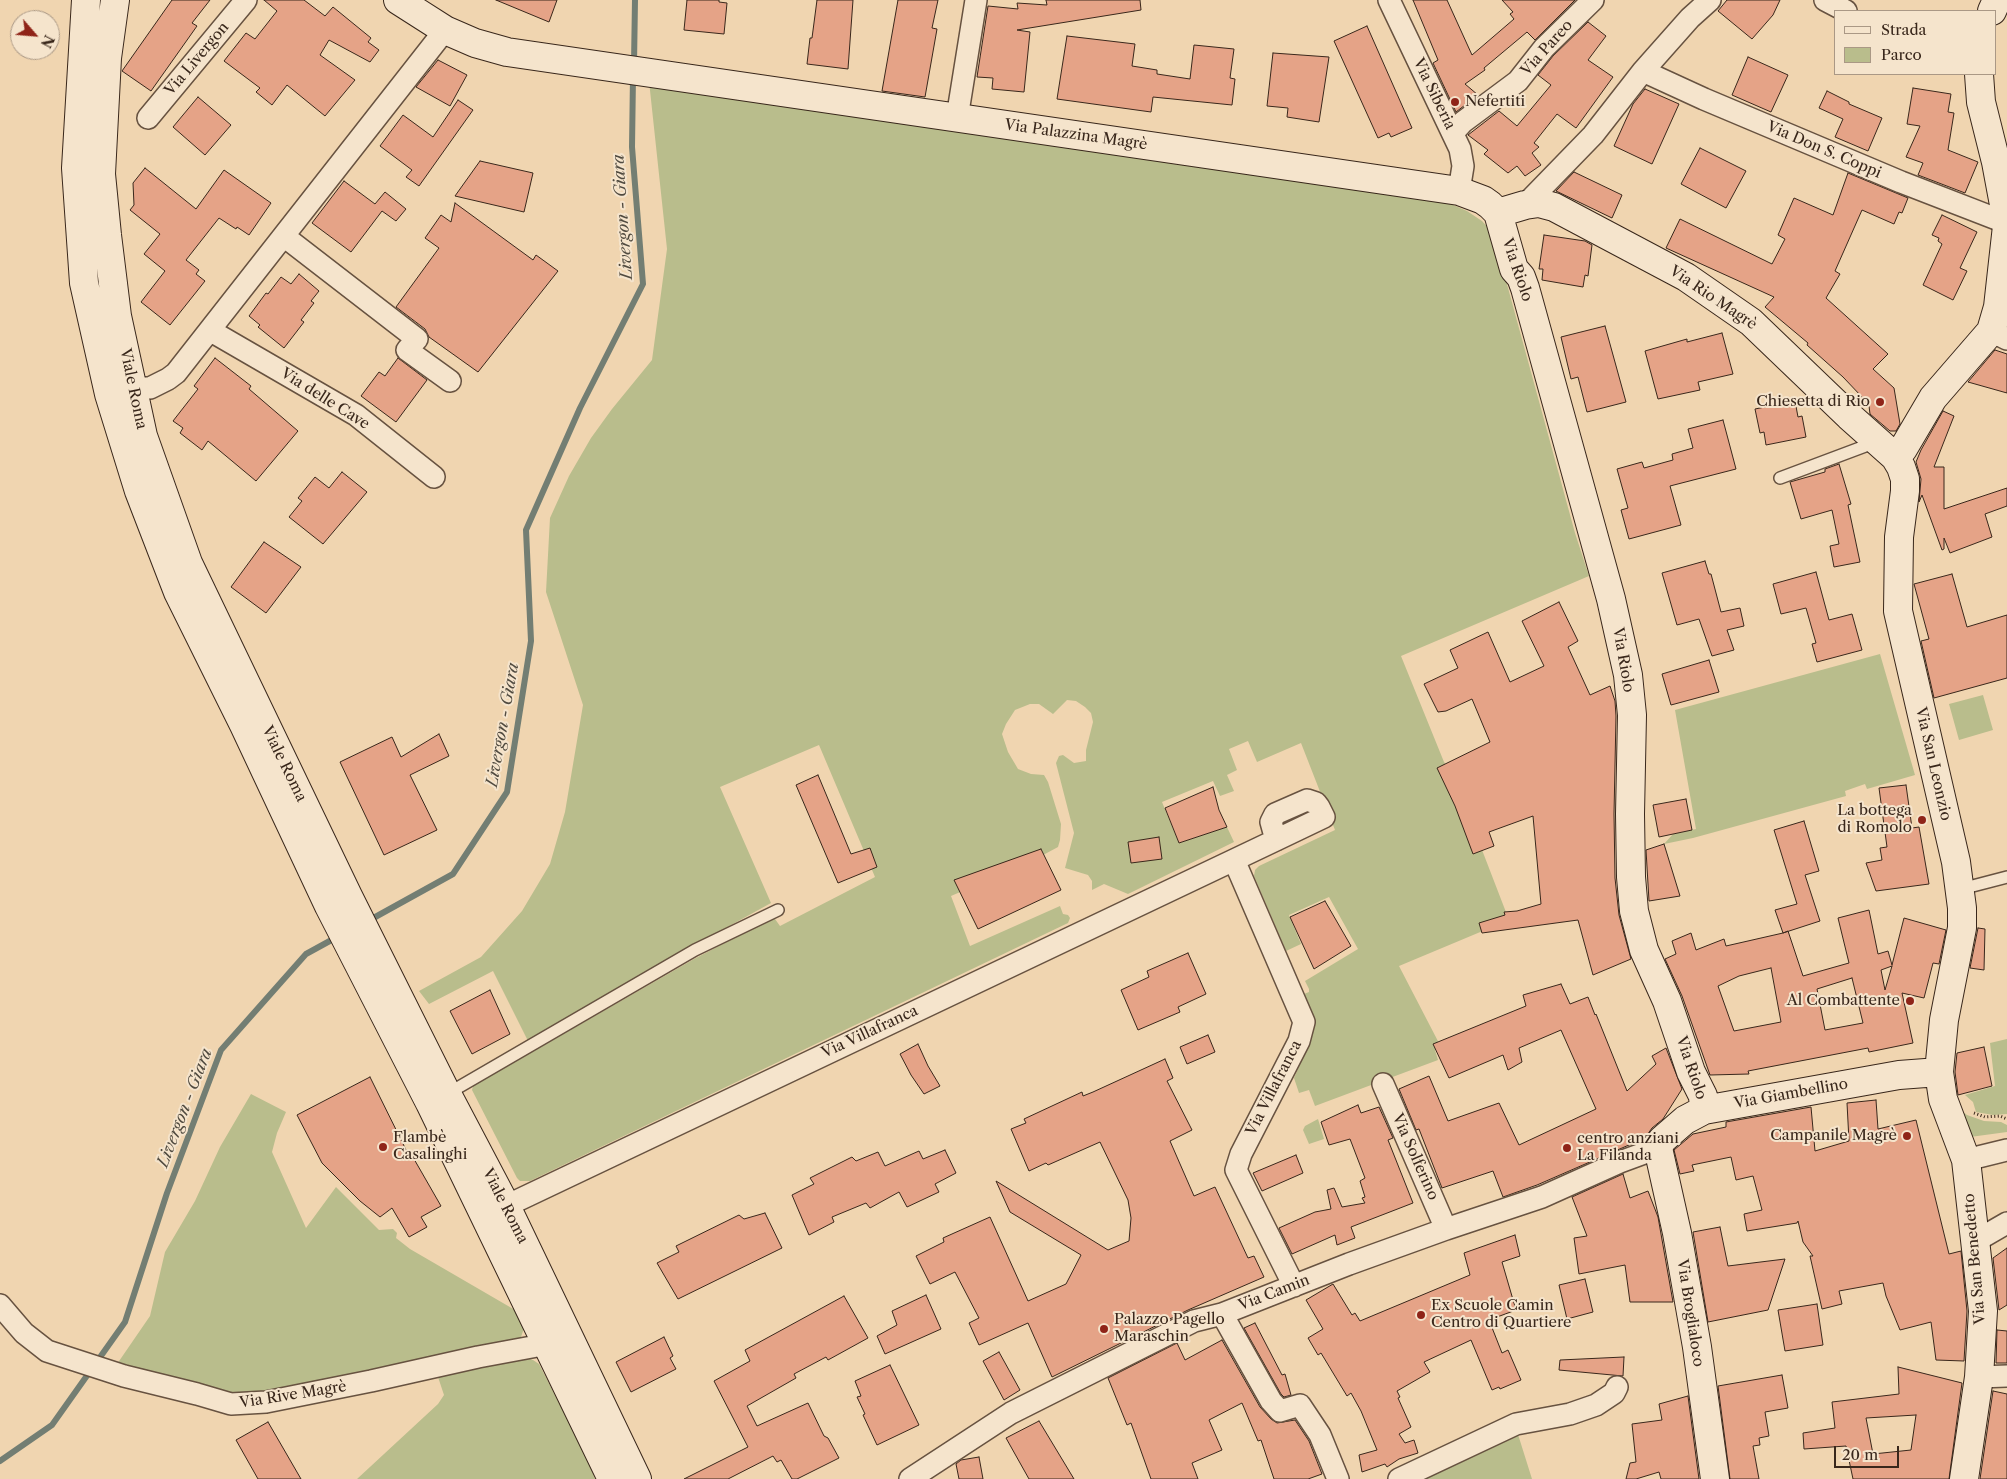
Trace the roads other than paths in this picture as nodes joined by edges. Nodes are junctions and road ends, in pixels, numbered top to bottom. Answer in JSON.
{"nodes":[{"id":1,"x":86,"y":0,"type":"edge"},
{"id":2,"x":116,"y":0,"type":"edge"},
{"id":3,"x":246,"y":0,"type":"edge"},
{"id":4,"x":398,"y":0,"type":"edge"},
{"id":5,"x":976,"y":0,"type":"edge"},
{"id":6,"x":1389,"y":0,"type":"edge"},
{"id":7,"x":1593,"y":0,"type":"edge"},
{"id":8,"x":1710,"y":0,"type":"edge"},
{"id":9,"x":1826,"y":0,"type":"edge"},
{"id":10,"x":1844,"y":10,"type":"edge"},
{"id":11,"x":445,"y":30,"type":"junction"},
{"id":12,"x":1643,"y":71,"type":"junction"},
{"id":13,"x":1979,"y":75,"type":"edge"},
{"id":14,"x":148,"y":118,"type":"dead end"},
{"id":15,"x":957,"y":118,"type":"junction"},
{"id":16,"x":1453,"y":133,"type":"junction"},
{"id":17,"x":1459,"y":191,"type":"junction"},
{"id":18,"x":1525,"y":205,"type":"junction"},
{"id":19,"x":1498,"y":214,"type":"junction"},
{"id":20,"x":2007,"y":223,"type":"edge"},
{"id":21,"x":285,"y":237,"type":"junction"},
{"id":22,"x":211,"y":331,"type":"junction"},
{"id":23,"x":1999,"y":335,"type":"edge"},
{"id":24,"x":450,"y":381,"type":"dead end"},
{"id":25,"x":132,"y":388,"type":"junction"},
{"id":26,"x":1886,"y":450,"type":"junction"},
{"id":27,"x":434,"y":477,"type":"dead end"},
{"id":28,"x":1780,"y":478,"type":"dead end"},
{"id":29,"x":281,"y":780,"type":"junction"},
{"id":30,"x":1276,"y":840,"type":"dead end"},
{"id":31,"x":1234,"y":860,"type":"junction"},
{"id":32,"x":2007,"y":876,"type":"edge"},
{"id":33,"x":1961,"y":889,"type":"junction"},
{"id":34,"x":778,"y":910,"type":"dead end"},
{"id":35,"x":1939,"y":1072,"type":"junction"},
{"id":36,"x":1383,"y":1084,"type":"dead end"},
{"id":37,"x":438,"y":1098,"type":"junction"},
{"id":38,"x":1704,"y":1110,"type":"junction"},
{"id":39,"x":1658,"y":1148,"type":"junction"},
{"id":40,"x":2007,"y":1150,"type":"edge"},
{"id":41,"x":1966,"y":1160,"type":"junction"},
{"id":42,"x":496,"y":1211,"type":"junction"},
{"id":43,"x":2007,"y":1223,"type":"edge"},
{"id":44,"x":1446,"y":1229,"type":"junction"},
{"id":45,"x":1974,"y":1242,"type":"junction"},
{"id":46,"x":1294,"y":1286,"type":"junction"},
{"id":47,"x":0,"y":1305,"type":"edge"},
{"id":48,"x":1222,"y":1314,"type":"junction"},
{"id":49,"x":557,"y":1340,"type":"junction"},
{"id":50,"x":2007,"y":1376,"type":"edge"},
{"id":51,"x":1979,"y":1377,"type":"junction"},
{"id":52,"x":1617,"y":1387,"type":"dead end"},
{"id":53,"x":612,"y":1479,"type":"edge"},
{"id":54,"x":637,"y":1479,"type":"edge"},
{"id":55,"x":910,"y":1479,"type":"edge"},
{"id":56,"x":1338,"y":1479,"type":"edge"},
{"id":57,"x":1399,"y":1479,"type":"edge"},
{"id":58,"x":1716,"y":1479,"type":"edge"},
{"id":59,"x":1964,"y":1479,"type":"edge"}],
"edges":[{"from":1,"to":29,"type":"street","name":"Viale Roma"},
{"from":2,"to":25,"type":"street","name":"Viale Roma"},
{"from":3,"to":14,"type":"street","name":"Via Livergon"},
{"from":4,"to":11,"type":"street","name":"Via Palazzina Magrè"},
{"from":5,"to":15,"type":"street"},
{"from":6,"to":16,"type":"street","name":"Via Siberia"},
{"from":7,"to":16,"type":"street","name":"Via Pareo"},
{"from":8,"to":12,"type":"street","name":"Via Rio Magrè"},
{"from":9,"to":10,"type":"street"},
{"from":11,"to":15,"type":"street","name":"Via Palazzina Magrè"},
{"from":11,"to":21,"type":"street"},
{"from":12,"to":18,"type":"street","name":"Via Rio Magrè"},
{"from":12,"to":20,"type":"street","name":"Via Don S. Coppi"},
{"from":13,"to":20,"type":"street"},
{"from":15,"to":17,"type":"street","name":"Via Palazzina Magrè"},
{"from":16,"to":17,"type":"street","name":"Via Siberia"},
{"from":17,"to":19,"type":"street","name":"Via Palazzina Magrè"},
{"from":18,"to":19,"type":"street","name":"Via Rio Magrè"},
{"from":18,"to":26,"type":"street","name":"Via Rio Magrè"},
{"from":19,"to":38,"type":"street","name":"Via Riolo"},
{"from":20,"to":23,"type":"street"},
{"from":21,"to":22,"type":"street"},
{"from":21,"to":24,"type":"street"},
{"from":22,"to":25,"type":"street"},
{"from":22,"to":27,"type":"street","name":"Via delle Cave"},
{"from":23,"to":26,"type":"street"},
{"from":25,"to":29,"type":"street","name":"Viale Roma"},
{"from":26,"to":28,"type":"lane"},
{"from":26,"to":33,"type":"street","name":"Via San Leonzio"},
{"from":29,"to":37,"type":"street","name":"Viale Roma"},
{"from":30,"to":31,"type":"street","name":"Via Villafranca"},
{"from":31,"to":42,"type":"street","name":"Via Villafranca"},
{"from":31,"to":46,"type":"street","name":"Via Villafranca"},
{"from":32,"to":33,"type":"lane"},
{"from":33,"to":35,"type":"street","name":"Via San Leonzio"},
{"from":34,"to":37,"type":"lane"},
{"from":35,"to":38,"type":"street","name":"Via Giambellino"},
{"from":35,"to":41,"type":"street","name":"Via San Benedetto"},
{"from":36,"to":44,"type":"street","name":"Via Solferino"},
{"from":37,"to":42,"type":"street","name":"Viale Roma"},
{"from":38,"to":39,"type":"street","name":"Via Giambellino"},
{"from":39,"to":44,"type":"street","name":"Via Camin"},
{"from":39,"to":58,"type":"street","name":"Via Broglialoco"},
{"from":40,"to":41,"type":"street"},
{"from":41,"to":45,"type":"street","name":"Via San Benedetto"},
{"from":42,"to":49,"type":"street","name":"Viale Roma"},
{"from":43,"to":45,"type":"street"},
{"from":44,"to":46,"type":"street","name":"Via Camin"},
{"from":45,"to":51,"type":"street","name":"Via San Benedetto"},
{"from":46,"to":48,"type":"street","name":"Via Camin"},
{"from":47,"to":49,"type":"street","name":"Via Rive Magrè"},
{"from":48,"to":55,"type":"street","name":"Via Camin"},
{"from":48,"to":56,"type":"street"},
{"from":49,"to":53,"type":"street","name":"Viale Roma"},
{"from":49,"to":54,"type":"street","name":"Viale Roma"},
{"from":50,"to":51,"type":"street"},
{"from":51,"to":59,"type":"street","name":"Via San Benedetto"},
{"from":52,"to":57,"type":"street"}]}
